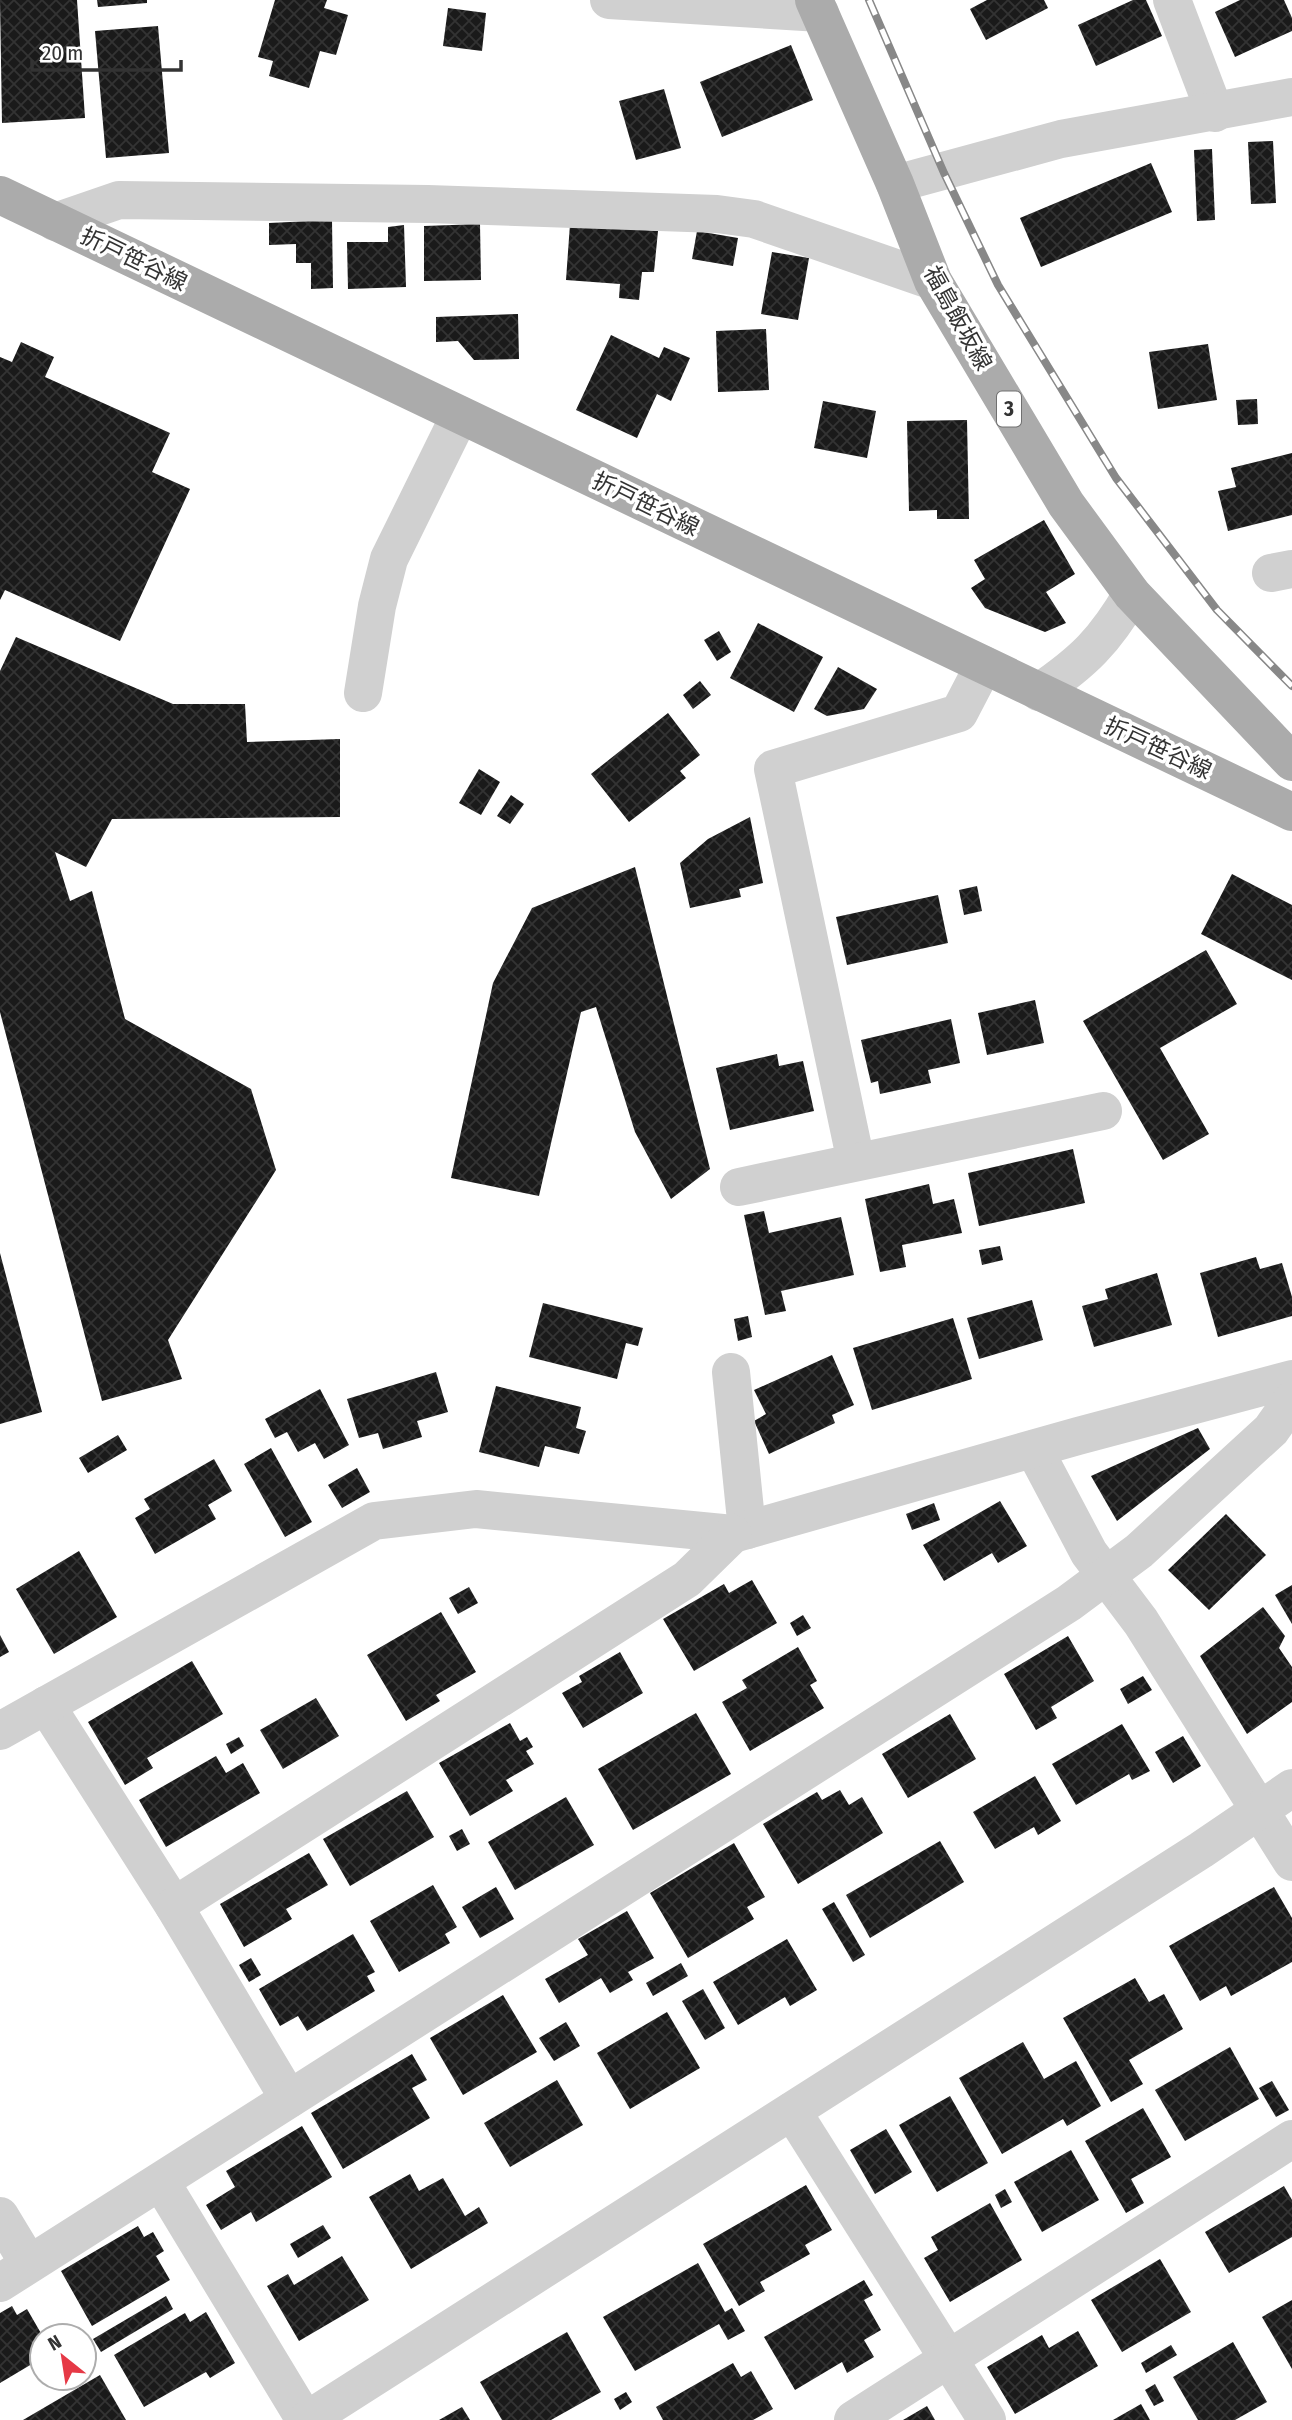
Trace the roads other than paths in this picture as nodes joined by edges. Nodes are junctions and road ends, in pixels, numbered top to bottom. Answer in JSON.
{"nodes":[{"id":1,"x":609,"y":0,"type":"edge"},
{"id":2,"x":1172,"y":0,"type":"edge"},
{"id":3,"x":817,"y":7,"type":"edge"},
{"id":4,"x":1292,"y":97,"type":"edge"},
{"id":5,"x":1205,"y":114,"type":"junction"},
{"id":6,"x":895,"y":184,"type":"junction"},
{"id":7,"x":0,"y":195,"type":"edge"},
{"id":8,"x":55,"y":222,"type":"junction"},
{"id":9,"x":933,"y":281,"type":"junction"},
{"id":10,"x":460,"y":415,"type":"junction"},
{"id":11,"x":1132,"y":594,"type":"junction"},
{"id":12,"x":984,"y":665,"type":"junction"},
{"id":13,"x":1039,"y":692,"type":"junction"},
{"id":14,"x":363,"y":693,"type":"dead end"},
{"id":15,"x":1292,"y":762,"type":"edge"},
{"id":16,"x":1292,"y":812,"type":"edge"},
{"id":17,"x":1103,"y":1111,"type":"dead end"},
{"id":18,"x":856,"y":1162,"type":"junction"},
{"id":19,"x":739,"y":1187,"type":"dead end"},
{"id":20,"x":731,"y":1372,"type":"dead end"},
{"id":21,"x":1292,"y":1379,"type":"edge"},
{"id":22,"x":1292,"y":1400,"type":"edge"},
{"id":23,"x":1034,"y":1449,"type":"junction"},
{"id":24,"x":740,"y":1532,"type":"junction"},
{"id":25,"x":1107,"y":1575,"type":"junction"},
{"id":26,"x":46,"y":1705,"type":"junction"},
{"id":27,"x":0,"y":1731,"type":"edge"},
{"id":28,"x":1292,"y":1788,"type":"edge"},
{"id":29,"x":1260,"y":1810,"type":"junction"},
{"id":30,"x":1292,"y":1862,"type":"edge"},
{"id":31,"x":174,"y":1906,"type":"junction"},
{"id":32,"x":289,"y":2099,"type":"junction"},
{"id":33,"x":792,"y":2111,"type":"junction"},
{"id":34,"x":1292,"y":2139,"type":"edge"},
{"id":35,"x":161,"y":2182,"type":"junction"},
{"id":36,"x":0,"y":2216,"type":"edge"},
{"id":37,"x":14,"y":2273,"type":"edge"},
{"id":38,"x":948,"y":2359,"type":"junction"},
{"id":39,"x":306,"y":2420,"type":"edge"},
{"id":40,"x":853,"y":2420,"type":"edge"},
{"id":41,"x":987,"y":2420,"type":"edge"}],
"edges":[{"from":1,"to":3,"type":"street"},
{"from":2,"to":5,"type":"street"},
{"from":3,"to":6,"type":"main road","name":"福島飯坂線","number":"3"},
{"from":4,"to":5,"type":"street"},
{"from":5,"to":6,"type":"street"},
{"from":6,"to":9,"type":"main road","name":"福島飯坂線","number":"3"},
{"from":7,"to":8,"type":"main road","name":"折戸笹谷線"},
{"from":8,"to":9,"type":"street"},
{"from":8,"to":10,"type":"main road","name":"折戸笹谷線"},
{"from":9,"to":11,"type":"main road","name":"福島飯坂線","number":"3"},
{"from":10,"to":12,"type":"main road","name":"折戸笹谷線"},
{"from":10,"to":14,"type":"street"},
{"from":11,"to":13,"type":"street"},
{"from":11,"to":15,"type":"main road","name":"福島飯坂線","number":"3"},
{"from":12,"to":13,"type":"main road","name":"折戸笹谷線"},
{"from":12,"to":18,"type":"street"},
{"from":13,"to":16,"type":"main road","name":"折戸笹谷線"},
{"from":17,"to":18,"type":"street"},
{"from":18,"to":19,"type":"street"},
{"from":20,"to":24,"type":"street"},
{"from":21,"to":23,"type":"street"},
{"from":22,"to":25,"type":"street"},
{"from":23,"to":24,"type":"street"},
{"from":23,"to":25,"type":"street"},
{"from":24,"to":26,"type":"street"},
{"from":24,"to":31,"type":"street"},
{"from":25,"to":29,"type":"street"},
{"from":25,"to":32,"type":"street"},
{"from":26,"to":27,"type":"street"},
{"from":26,"to":31,"type":"street"},
{"from":28,"to":29,"type":"street"},
{"from":29,"to":30,"type":"street"},
{"from":29,"to":33,"type":"street"},
{"from":31,"to":32,"type":"street"},
{"from":32,"to":35,"type":"street"},
{"from":33,"to":38,"type":"street"},
{"from":33,"to":39,"type":"street"},
{"from":34,"to":38,"type":"street"},
{"from":35,"to":37,"type":"street"},
{"from":35,"to":39,"type":"street"},
{"from":36,"to":37,"type":"street"},
{"from":38,"to":40,"type":"street"},
{"from":38,"to":41,"type":"street"}]}
